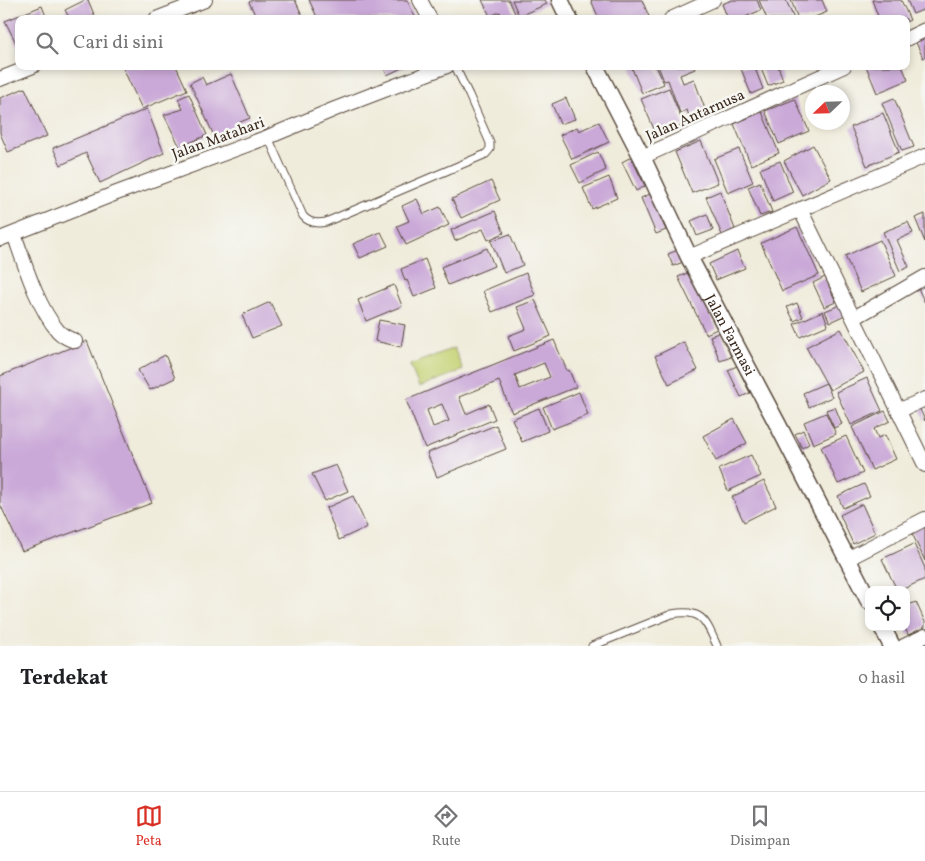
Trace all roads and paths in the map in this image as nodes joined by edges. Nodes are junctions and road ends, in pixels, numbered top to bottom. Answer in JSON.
{"nodes":[{"id":1,"x":205,"y":0,"type":"edge"},
{"id":2,"x":420,"y":0,"type":"edge"},
{"id":3,"x":560,"y":0,"type":"edge"},
{"id":4,"x":713,"y":0,"type":"edge"},
{"id":5,"x":166,"y":15,"type":"edge"},
{"id":6,"x":428,"y":15,"type":"edge"},
{"id":7,"x":567,"y":15,"type":"edge"},
{"id":8,"x":680,"y":15,"type":"edge"},
{"id":9,"x":925,"y":30,"type":"edge"},
{"id":10,"x":910,"y":37,"type":"edge"},
{"id":11,"x":23,"y":70,"type":"edge"},
{"id":12,"x":437,"y":70,"type":"edge"},
{"id":13,"x":457,"y":70,"type":"edge"},
{"id":14,"x":597,"y":70,"type":"edge"},
{"id":15,"x":835,"y":70,"type":"edge"},
{"id":16,"x":0,"y":79,"type":"edge"},
{"id":17,"x":268,"y":137,"type":"junction"},
{"id":18,"x":925,"y":156,"type":"edge"},
{"id":19,"x":642,"y":157,"type":"junction"},
{"id":20,"x":800,"y":209,"type":"junction"},
{"id":21,"x":14,"y":234,"type":"junction"},
{"id":22,"x":0,"y":239,"type":"edge"},
{"id":23,"x":689,"y":257,"type":"junction"},
{"id":24,"x":925,"y":277,"type":"edge"},
{"id":25,"x":854,"y":318,"type":"junction"},
{"id":26,"x":75,"y":341,"type":"dead end"},
{"id":27,"x":925,"y":398,"type":"edge"},
{"id":28,"x":898,"y":411,"type":"junction"},
{"id":29,"x":925,"y":465,"type":"edge"},
{"id":30,"x":925,"y":519,"type":"edge"},
{"id":31,"x":847,"y":559,"type":"junction"},
{"id":32,"x":865,"y":593,"type":"edge"},
{"id":33,"x":884,"y":631,"type":"edge"},
{"id":34,"x":925,"y":636,"type":"edge"},
{"id":35,"x":592,"y":646,"type":"edge"},
{"id":36,"x":717,"y":646,"type":"edge"},
{"id":37,"x":892,"y":646,"type":"edge"},
{"id":38,"x":904,"y":646,"type":"edge"}],
"edges":[{"from":1,"to":5,"type":"street"},
{"from":2,"to":6,"type":"street"},
{"from":3,"to":7,"type":"street"},
{"from":4,"to":8,"type":"street"},
{"from":9,"to":10,"type":"street"},
{"from":11,"to":16,"type":"street"},
{"from":12,"to":17,"type":"street","name":"Jalan Matahari"},
{"from":13,"to":17,"type":"lane"},
{"from":14,"to":19,"type":"street","name":"Jalan Farmasi"},
{"from":15,"to":19,"type":"street","name":"Jalan Antarnusa"},
{"from":17,"to":21,"type":"street","name":"Jalan Matahari"},
{"from":18,"to":20,"type":"street"},
{"from":19,"to":23,"type":"street","name":"Jalan Farmasi"},
{"from":20,"to":23,"type":"street"},
{"from":20,"to":25,"type":"street"},
{"from":21,"to":22,"type":"street","name":"Jalan Matahari"},
{"from":21,"to":26,"type":"street"},
{"from":23,"to":31,"type":"street","name":"Jalan Farmasi"},
{"from":24,"to":25,"type":"street"},
{"from":25,"to":28,"type":"street"},
{"from":27,"to":28,"type":"street"},
{"from":28,"to":29,"type":"street"},
{"from":30,"to":31,"type":"street"},
{"from":31,"to":32,"type":"street","name":"Jalan Farmasi"},
{"from":33,"to":37,"type":"street"},
{"from":34,"to":38,"type":"street"},
{"from":35,"to":36,"type":"lane"}]}
